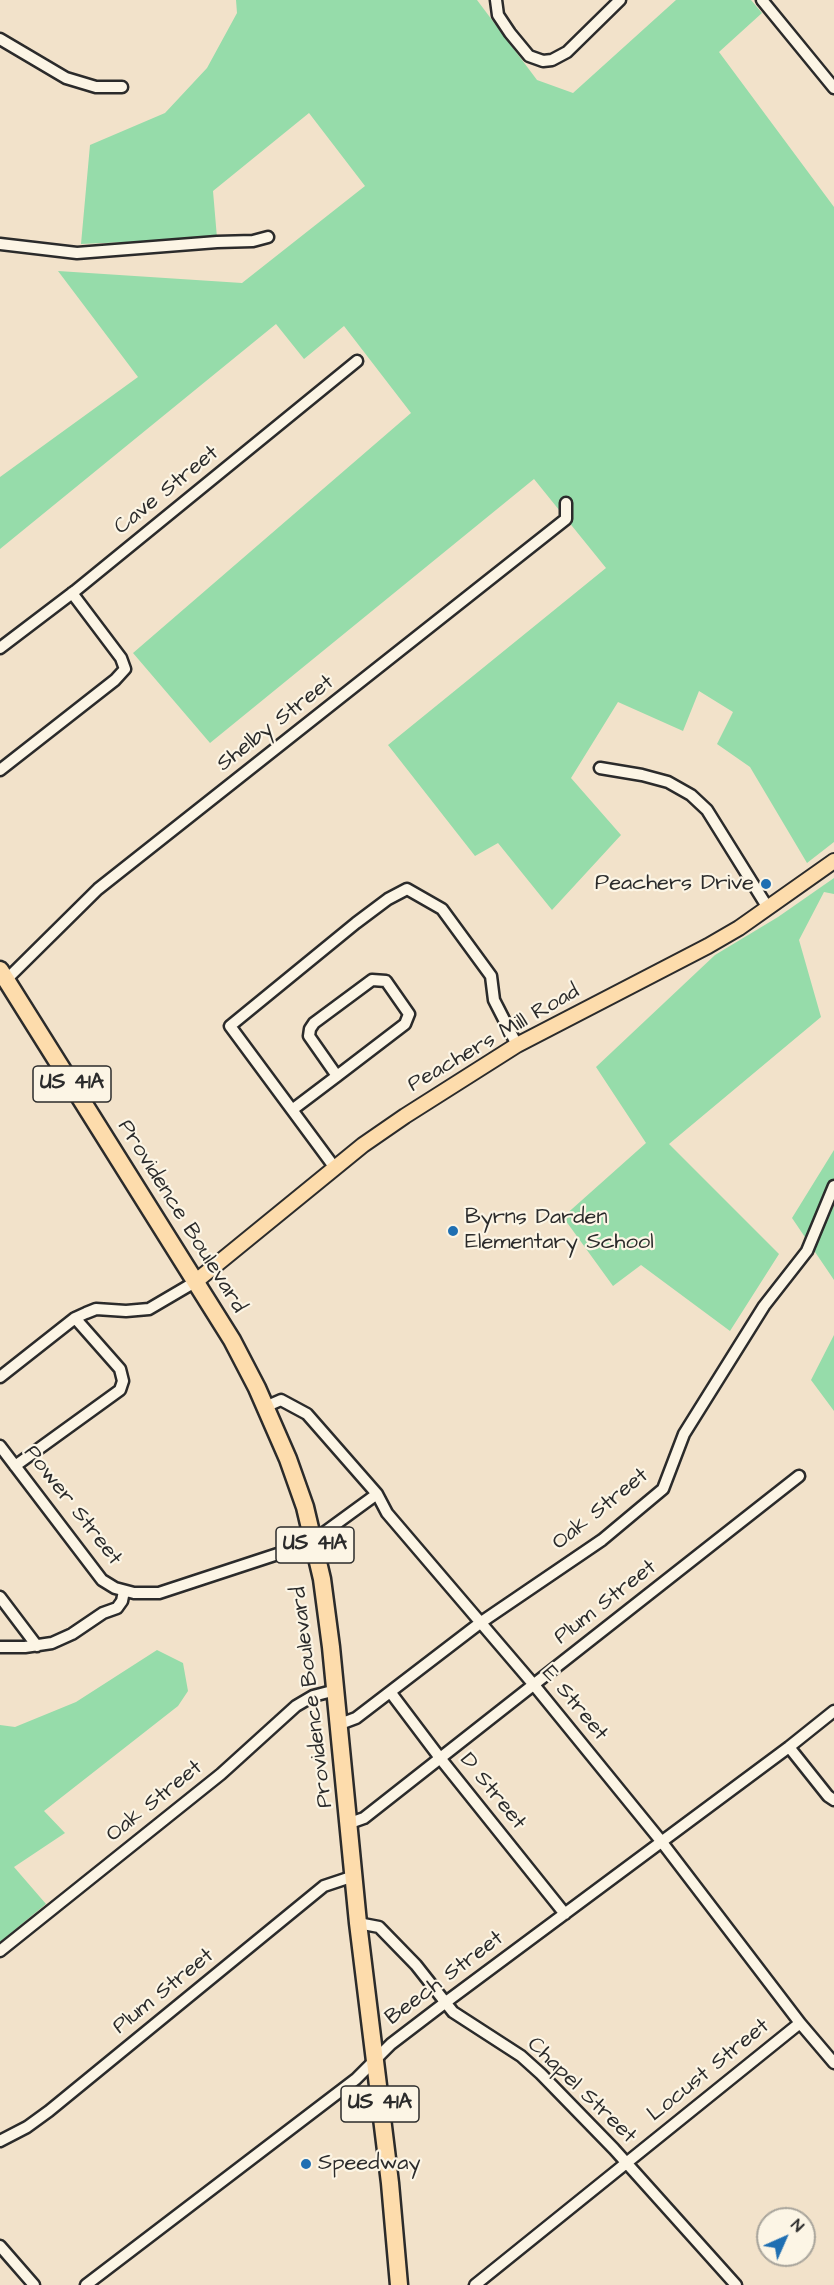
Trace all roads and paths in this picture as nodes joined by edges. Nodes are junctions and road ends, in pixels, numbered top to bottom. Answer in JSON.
{"nodes":[{"id":1,"x":496,"y":0,"type":"edge"},
{"id":2,"x":620,"y":0,"type":"edge"},
{"id":3,"x":762,"y":0,"type":"edge"},
{"id":4,"x":0,"y":39,"type":"edge"},
{"id":5,"x":122,"y":87,"type":"dead end"},
{"id":6,"x":834,"y":88,"type":"edge"},
{"id":7,"x":268,"y":237,"type":"dead end"},
{"id":8,"x":0,"y":244,"type":"edge"},
{"id":9,"x":357,"y":361,"type":"dead end"},
{"id":10,"x":566,"y":503,"type":"dead end"},
{"id":11,"x":72,"y":593,"type":"junction"},
{"id":12,"x":0,"y":648,"type":"edge"},
{"id":13,"x":600,"y":768,"type":"dead end"},
{"id":14,"x":0,"y":770,"type":"edge"},
{"id":15,"x":834,"y":861,"type":"edge"},
{"id":16,"x":768,"y":908,"type":"junction"},
{"id":17,"x":3,"y":975,"type":"edge"},
{"id":18,"x":517,"y":1045,"type":"junction"},
{"id":19,"x":337,"y":1076,"type":"junction"},
{"id":20,"x":292,"y":1110,"type":"junction"},
{"id":21,"x":334,"y":1168,"type":"junction"},
{"id":22,"x":834,"y":1186,"type":"edge"},
{"id":23,"x":195,"y":1282,"type":"junction"},
{"id":24,"x":75,"y":1318,"type":"junction"},
{"id":25,"x":0,"y":1377,"type":"edge"},
{"id":26,"x":265,"y":1407,"type":"junction"},
{"id":27,"x":0,"y":1446,"type":"edge"},
{"id":28,"x":15,"y":1466,"type":"junction"},
{"id":29,"x":799,"y":1476,"type":"dead end"},
{"id":30,"x":377,"y":1494,"type":"junction"},
{"id":31,"x":314,"y":1540,"type":"junction"},
{"id":32,"x":124,"y":1591,"type":"junction"},
{"id":33,"x":0,"y":1597,"type":"edge"},
{"id":34,"x":480,"y":1623,"type":"junction"},
{"id":35,"x":37,"y":1646,"type":"junction"},
{"id":36,"x":0,"y":1647,"type":"edge"},
{"id":37,"x":534,"y":1686,"type":"junction"},
{"id":38,"x":336,"y":1690,"type":"junction"},
{"id":39,"x":391,"y":1693,"type":"junction"},
{"id":40,"x":834,"y":1711,"type":"edge"},
{"id":41,"x":340,"y":1724,"type":"junction"},
{"id":42,"x":789,"y":1747,"type":"junction"},
{"id":43,"x":440,"y":1758,"type":"junction"},
{"id":44,"x":834,"y":1800,"type":"edge"},
{"id":45,"x":350,"y":1823,"type":"junction"},
{"id":46,"x":662,"y":1841,"type":"junction"},
{"id":47,"x":354,"y":1876,"type":"junction"},
{"id":48,"x":565,"y":1914,"type":"junction"},
{"id":49,"x":358,"y":1923,"type":"junction"},
{"id":50,"x":0,"y":1951,"type":"edge"},
{"id":51,"x":446,"y":2002,"type":"junction"},
{"id":52,"x":800,"y":2024,"type":"junction"},
{"id":53,"x":375,"y":2058,"type":"junction"},
{"id":54,"x":834,"y":2063,"type":"edge"},
{"id":55,"x":0,"y":2142,"type":"edge"},
{"id":56,"x":626,"y":2163,"type":"junction"},
{"id":57,"x":0,"y":2246,"type":"edge"},
{"id":58,"x":34,"y":2285,"type":"edge"},
{"id":59,"x":86,"y":2285,"type":"edge"},
{"id":60,"x":399,"y":2285,"type":"edge"},
{"id":61,"x":475,"y":2285,"type":"edge"},
{"id":62,"x":736,"y":2285,"type":"edge"}],
"edges":[{"from":1,"to":2,"type":"street"},
{"from":3,"to":6,"type":"street"},
{"from":4,"to":5,"type":"street"},
{"from":7,"to":8,"type":"street"},
{"from":9,"to":11,"type":"street","name":"Cave Street"},
{"from":10,"to":17,"type":"street","name":"Shelby Street"},
{"from":11,"to":12,"type":"street","name":"Cave Street"},
{"from":11,"to":14,"type":"street"},
{"from":13,"to":16,"type":"street"},
{"from":15,"to":16,"type":"main road","name":"Peachers Mill Road"},
{"from":16,"to":18,"type":"main road","name":"Peachers Mill Road"},
{"from":17,"to":23,"type":"highway","name":"Providence Boulevard","number":"US 41A"},
{"from":18,"to":20,"type":"street"},
{"from":18,"to":21,"type":"main road","name":"Peachers Mill Road"},
{"from":19,"to":19,"type":"street"},
{"from":19,"to":20,"type":"street"},
{"from":20,"to":21,"type":"street"},
{"from":21,"to":23,"type":"main road","name":"Peachers Mill Road"},
{"from":22,"to":34,"type":"street","name":"Oak Street"},
{"from":23,"to":24,"type":"street"},
{"from":23,"to":26,"type":"highway","name":"Providence Boulevard","number":"US 41A"},
{"from":24,"to":25,"type":"street"},
{"from":24,"to":28,"type":"street"},
{"from":26,"to":30,"type":"street","name":"E Street"},
{"from":26,"to":31,"type":"highway","name":"Providence Boulevard","number":"US 41A"},
{"from":27,"to":28,"type":"street","name":"Power Street"},
{"from":28,"to":32,"type":"street","name":"Power Street"},
{"from":29,"to":37,"type":"street","name":"Plum Street"},
{"from":30,"to":31,"type":"street","name":"Power Street"},
{"from":30,"to":34,"type":"street","name":"E Street"},
{"from":31,"to":32,"type":"street","name":"Power Street"},
{"from":31,"to":38,"type":"highway","name":"Providence Boulevard","number":"US 41A"},
{"from":32,"to":35,"type":"street"},
{"from":33,"to":35,"type":"street"},
{"from":34,"to":37,"type":"street","name":"E Street"},
{"from":34,"to":39,"type":"street","name":"Oak Street"},
{"from":35,"to":36,"type":"street"},
{"from":37,"to":43,"type":"street","name":"Plum Street"},
{"from":37,"to":46,"type":"street","name":"E Street"},
{"from":38,"to":41,"type":"highway","name":"Providence Boulevard","number":"US 41A"},
{"from":38,"to":50,"type":"street","name":"Oak Street"},
{"from":39,"to":41,"type":"street","name":"Oak Street"},
{"from":39,"to":43,"type":"street","name":"D Street"},
{"from":40,"to":42,"type":"street","name":"Beech Street"},
{"from":41,"to":45,"type":"highway","name":"Providence Boulevard","number":"US 41A"},
{"from":42,"to":44,"type":"street"},
{"from":42,"to":46,"type":"street","name":"Beech Street"},
{"from":43,"to":45,"type":"street","name":"Plum Street"},
{"from":43,"to":48,"type":"street","name":"D Street"},
{"from":45,"to":47,"type":"highway","name":"Providence Boulevard","number":"US 41A"},
{"from":46,"to":48,"type":"street","name":"Beech Street"},
{"from":46,"to":52,"type":"street","name":"E Street"},
{"from":47,"to":49,"type":"highway","name":"Providence Boulevard","number":"US 41A"},
{"from":47,"to":55,"type":"street","name":"Plum Street"},
{"from":48,"to":51,"type":"street","name":"Beech Street"},
{"from":49,"to":51,"type":"street","name":"Chapel Street"},
{"from":49,"to":53,"type":"highway","name":"Providence Boulevard","number":"US 41A"},
{"from":51,"to":53,"type":"street","name":"Beech Street"},
{"from":51,"to":56,"type":"street","name":"Chapel Street"},
{"from":52,"to":54,"type":"street","name":"E Street"},
{"from":52,"to":56,"type":"street","name":"Locust Street"},
{"from":53,"to":59,"type":"street","name":"Beech Street"},
{"from":53,"to":60,"type":"highway","name":"Providence Boulevard","number":"US 41A"},
{"from":56,"to":61,"type":"street","name":"Locust Street"},
{"from":56,"to":62,"type":"street","name":"Chapel Street"},
{"from":57,"to":58,"type":"street"}]}
